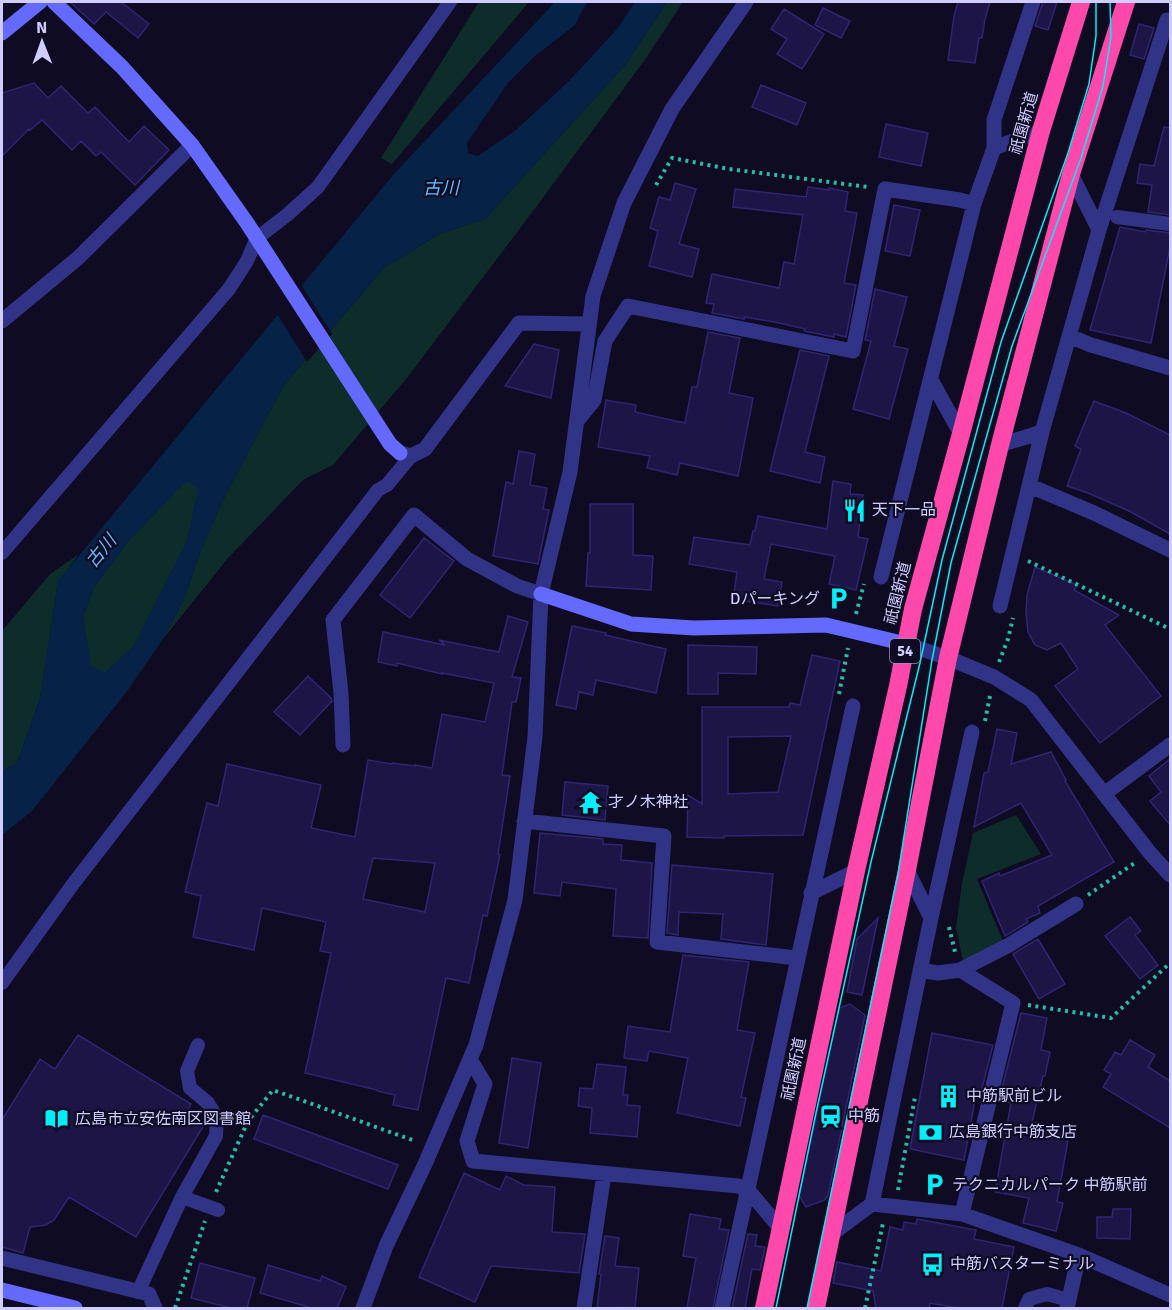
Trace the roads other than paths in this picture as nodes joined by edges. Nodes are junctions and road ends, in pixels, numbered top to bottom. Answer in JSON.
{"nodes":[{"id":1,"x":40,"y":2,"type":"edge"},
{"id":2,"x":54,"y":2,"type":"edge"},
{"id":3,"x":450,"y":2,"type":"edge"},
{"id":4,"x":746,"y":2,"type":"edge"},
{"id":5,"x":1033,"y":2,"type":"edge"},
{"id":6,"x":1081,"y":2,"type":"edge"},
{"id":7,"x":1126,"y":2,"type":"edge"},
{"id":8,"x":1167,"y":20,"type":"dead end"},
{"id":9,"x":2,"y":33,"type":"edge"},
{"id":10,"x":1041,"y":131,"type":"junction"},
{"id":11,"x":192,"y":145,"type":"junction"},
{"id":12,"x":994,"y":148,"type":"junction"},
{"id":13,"x":1071,"y":174,"type":"junction"},
{"id":14,"x":974,"y":204,"type":"junction"},
{"id":15,"x":1117,"y":217,"type":"dead end"},
{"id":16,"x":1170,"y":224,"type":"edge"},
{"id":17,"x":1099,"y":230,"type":"junction"},
{"id":18,"x":261,"y":245,"type":"junction"},
{"id":19,"x":2,"y":321,"type":"edge"},
{"id":20,"x":589,"y":324,"type":"junction"},
{"id":21,"x":1069,"y":336,"type":"junction"},
{"id":22,"x":1170,"y":368,"type":"edge"},
{"id":23,"x":931,"y":380,"type":"junction"},
{"id":24,"x":577,"y":421,"type":"junction"},
{"id":25,"x":1042,"y":432,"type":"junction"},
{"id":26,"x":961,"y":434,"type":"junction"},
{"id":27,"x":1000,"y":445,"type":"junction"},
{"id":28,"x":400,"y":451,"type":"junction"},
{"id":29,"x":1030,"y":486,"type":"junction"},
{"id":30,"x":1170,"y":550,"type":"edge"},
{"id":31,"x":2,"y":553,"type":"edge"},
{"id":32,"x":881,"y":577,"type":"dead end"},
{"id":33,"x":541,"y":594,"type":"junction"},
{"id":34,"x":1000,"y":606,"type":"dead end"},
{"id":35,"x":906,"y":644,"type":"junction"},
{"id":36,"x":948,"y":658,"type":"junction"},
{"id":37,"x":853,"y":706,"type":"dead end"},
{"id":38,"x":972,"y":732,"type":"dead end"},
{"id":39,"x":343,"y":745,"type":"dead end"},
{"id":40,"x":1170,"y":745,"type":"edge"},
{"id":41,"x":1104,"y":794,"type":"junction"},
{"id":42,"x":524,"y":821,"type":"junction"},
{"id":43,"x":907,"y":870,"type":"junction"},
{"id":44,"x":856,"y":871,"type":"junction"},
{"id":45,"x":1170,"y":875,"type":"edge"},
{"id":46,"x":811,"y":893,"type":"junction"},
{"id":47,"x":1076,"y":904,"type":"road end"},
{"id":48,"x":931,"y":918,"type":"junction"},
{"id":49,"x":797,"y":958,"type":"junction"},
{"id":50,"x":920,"y":970,"type":"junction"},
{"id":51,"x":960,"y":970,"type":"junction"},
{"id":52,"x":2,"y":983,"type":"edge"},
{"id":53,"x":198,"y":1046,"type":"dead end"},
{"id":54,"x":470,"y":1059,"type":"junction"},
{"id":55,"x":604,"y":1174,"type":"junction"},
{"id":56,"x":748,"y":1190,"type":"junction"},
{"id":57,"x":182,"y":1197,"type":"junction"},
{"id":58,"x":872,"y":1204,"type":"junction"},
{"id":59,"x":214,"y":1208,"type":"road end"},
{"id":60,"x":962,"y":1214,"type":"junction"},
{"id":61,"x":781,"y":1229,"type":"junction"},
{"id":62,"x":833,"y":1233,"type":"junction"},
{"id":63,"x":1079,"y":1255,"type":"junction"},
{"id":64,"x":2,"y":1258,"type":"edge"},
{"id":65,"x":2,"y":1290,"type":"edge"},
{"id":66,"x":138,"y":1292,"type":"junction"},
{"id":67,"x":1170,"y":1295,"type":"edge"},
{"id":68,"x":1068,"y":1304,"type":"edge"},
{"id":69,"x":75,"y":1308,"type":"edge"},
{"id":70,"x":155,"y":1308,"type":"edge"},
{"id":71,"x":363,"y":1308,"type":"edge"},
{"id":72,"x":584,"y":1308,"type":"edge"},
{"id":73,"x":722,"y":1308,"type":"edge"},
{"id":74,"x":764,"y":1308,"type":"edge"},
{"id":75,"x":816,"y":1308,"type":"edge"},
{"id":76,"x":1025,"y":1308,"type":"edge"}],
"edges":[{"from":1,"to":9,"type":"street"},
{"from":2,"to":11,"type":"street"},
{"from":3,"to":18,"type":"lane"},
{"from":4,"to":20,"type":"street"},
{"from":5,"to":12,"type":"street"},
{"from":6,"to":10,"type":"highway","name":"祇園新道","number":"54"},
{"from":7,"to":13,"type":"highway"},
{"from":8,"to":17,"type":"street"},
{"from":10,"to":12,"type":"street"},
{"from":10,"to":26,"type":"highway","name":"祇園新道","number":"54"},
{"from":11,"to":18,"type":"street"},
{"from":11,"to":19,"type":"street"},
{"from":12,"to":14,"type":"street"},
{"from":13,"to":17,"type":"street"},
{"from":13,"to":27,"type":"highway"},
{"from":14,"to":23,"type":"street"},
{"from":14,"to":24,"type":"street"},
{"from":15,"to":16,"type":"lane"},
{"from":17,"to":21,"type":"street"},
{"from":18,"to":28,"type":"street"},
{"from":18,"to":31,"type":"lane"},
{"from":20,"to":24,"type":"street"},
{"from":20,"to":28,"type":"street"},
{"from":21,"to":22,"type":"street"},
{"from":21,"to":25,"type":"street"},
{"from":23,"to":26,"type":"street"},
{"from":23,"to":32,"type":"street"},
{"from":24,"to":33,"type":"street"},
{"from":25,"to":27,"type":"street"},
{"from":25,"to":29,"type":"street"},
{"from":26,"to":35,"type":"highway","name":"祇園新道","number":"54"},
{"from":27,"to":36,"type":"highway"},
{"from":28,"to":52,"type":"lane"},
{"from":29,"to":30,"type":"street"},
{"from":29,"to":34,"type":"street"},
{"from":33,"to":35,"type":"street"},
{"from":33,"to":39,"type":"street"},
{"from":33,"to":42,"type":"street"},
{"from":35,"to":36,"type":"street"},
{"from":35,"to":44,"type":"highway","name":"祇園新道","number":"54"},
{"from":36,"to":41,"type":"street"},
{"from":36,"to":43,"type":"highway"},
{"from":37,"to":46,"type":"street"},
{"from":38,"to":48,"type":"street"},
{"from":40,"to":41,"type":"street"},
{"from":41,"to":45,"type":"street"},
{"from":42,"to":49,"type":"street"},
{"from":42,"to":54,"type":"street"},
{"from":43,"to":48,"type":"street"},
{"from":43,"to":62,"type":"highway"},
{"from":44,"to":46,"type":"street"},
{"from":44,"to":61,"type":"highway","name":"祇園新道","number":"54"},
{"from":46,"to":49,"type":"street"},
{"from":47,"to":51,"type":"street"},
{"from":48,"to":50,"type":"street"},
{"from":49,"to":56,"type":"street"},
{"from":50,"to":51,"type":"street"},
{"from":50,"to":58,"type":"street"},
{"from":51,"to":60,"type":"street"},
{"from":53,"to":57,"type":"lane"},
{"from":54,"to":55,"type":"street"},
{"from":54,"to":71,"type":"street"},
{"from":55,"to":56,"type":"street"},
{"from":55,"to":72,"type":"street"},
{"from":56,"to":61,"type":"street"},
{"from":56,"to":73,"type":"street"},
{"from":57,"to":59,"type":"lane"},
{"from":57,"to":66,"type":"lane"},
{"from":58,"to":60,"type":"street"},
{"from":58,"to":62,"type":"street"},
{"from":60,"to":63,"type":"street"},
{"from":61,"to":74,"type":"highway","name":"祇園新道","number":"54"},
{"from":62,"to":75,"type":"highway"},
{"from":63,"to":67,"type":"street"},
{"from":63,"to":68,"type":"street"},
{"from":64,"to":66,"type":"street"},
{"from":65,"to":69,"type":"street"},
{"from":66,"to":70,"type":"street"},
{"from":68,"to":76,"type":"lane"}]}
